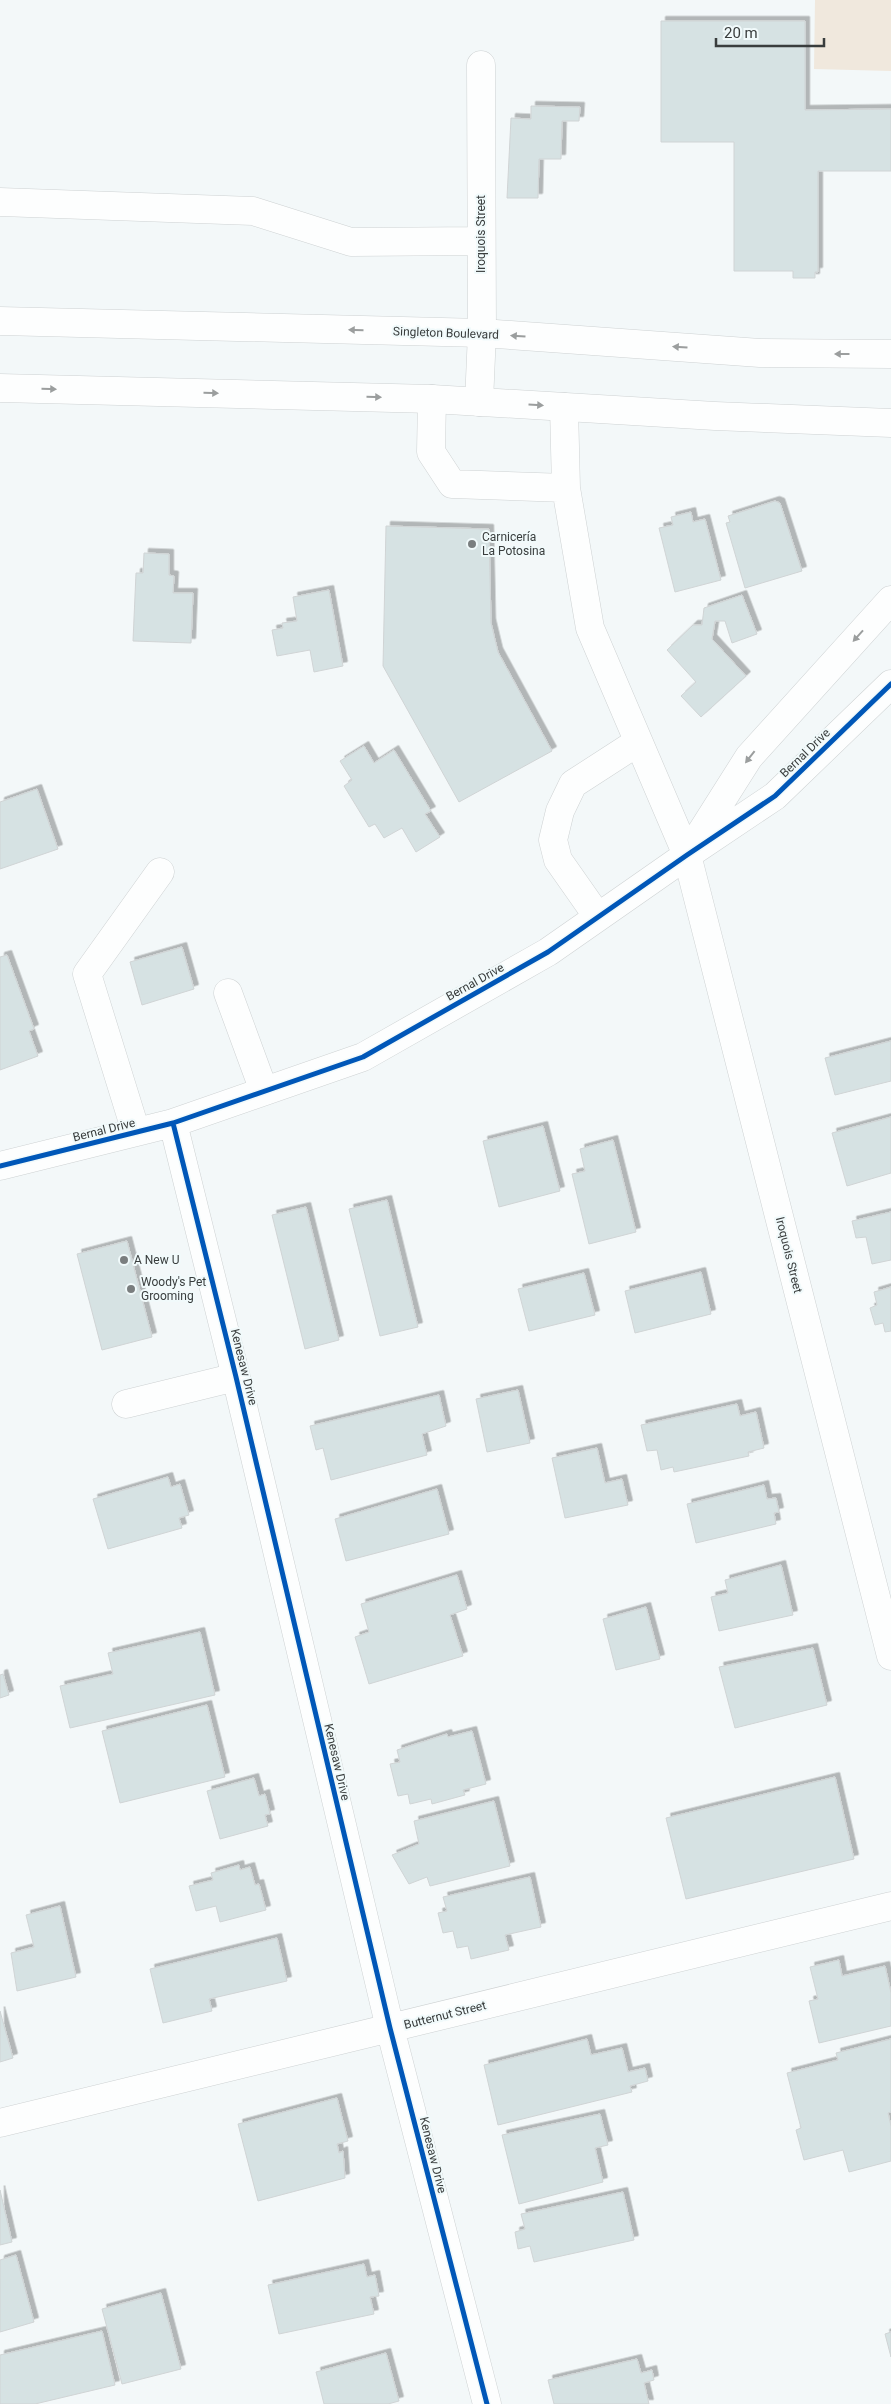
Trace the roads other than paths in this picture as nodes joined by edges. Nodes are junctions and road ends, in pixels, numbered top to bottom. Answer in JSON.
{"nodes":[{"id":1,"x":481,"y":65,"type":"dead end"},
{"id":2,"x":0,"y":202,"type":"edge"},
{"id":3,"x":481,"y":241,"type":"junction"},
{"id":4,"x":0,"y":321,"type":"edge"},
{"id":5,"x":482,"y":333,"type":"junction"},
{"id":6,"x":891,"y":354,"type":"edge"},
{"id":7,"x":0,"y":388,"type":"edge"},
{"id":8,"x":432,"y":399,"type":"junction"},
{"id":9,"x":479,"y":402,"type":"junction"},
{"id":10,"x":564,"y":407,"type":"junction"},
{"id":11,"x":891,"y":423,"type":"edge"},
{"id":12,"x":566,"y":488,"type":"junction"},
{"id":13,"x":891,"y":600,"type":"edge"},
{"id":14,"x":891,"y":684,"type":"edge"},
{"id":15,"x":638,"y":742,"type":"junction"},
{"id":16,"x":687,"y":854,"type":"junction"},
{"id":17,"x":160,"y":872,"type":"dead end"},
{"id":18,"x":598,"y":917,"type":"junction"},
{"id":19,"x":228,"y":993,"type":"dead end"},
{"id":20,"x":264,"y":1091,"type":"junction"},
{"id":21,"x":173,"y":1123,"type":"junction"},
{"id":22,"x":136,"y":1132,"type":"junction"},
{"id":23,"x":0,"y":1166,"type":"edge"},
{"id":24,"x":236,"y":1377,"type":"junction"},
{"id":25,"x":126,"y":1404,"type":"dead end"},
{"id":26,"x":891,"y":1656,"type":"edge"},
{"id":27,"x":891,"y":1906,"type":"edge"},
{"id":28,"x":390,"y":2028,"type":"junction"},
{"id":29,"x":0,"y":2124,"type":"edge"},
{"id":30,"x":487,"y":2404,"type":"edge"}],
"edges":[{"from":1,"to":3,"type":"street","name":"Iroquois Street"},
{"from":2,"to":3,"type":"street"},
{"from":3,"to":5,"type":"street","name":"Iroquois Street"},
{"from":5,"to":4,"type":"street","name":"Singleton Boulevard","one_way":true},
{"from":6,"to":5,"type":"street","name":"Singleton Boulevard","one_way":true},
{"from":5,"to":9,"type":"street","name":"Iroquois Street"},
{"from":7,"to":8,"type":"street","one_way":true},
{"from":8,"to":9,"type":"street"},
{"from":8,"to":12,"type":"street"},
{"from":9,"to":10,"type":"street","one_way":true},
{"from":10,"to":11,"type":"street"},
{"from":10,"to":12,"type":"street","name":"Iroquois Street"},
{"from":12,"to":15,"type":"street","name":"Iroquois Street"},
{"from":13,"to":16,"type":"street","name":"Bernal Drive","one_way":true},
{"from":14,"to":16,"type":"street","name":"Bernal Drive"},
{"from":15,"to":16,"type":"street","name":"Iroquois Street"},
{"from":15,"to":18,"type":"street"},
{"from":16,"to":18,"type":"street","name":"Bernal Drive"},
{"from":16,"to":26,"type":"street","name":"Iroquois Street"},
{"from":17,"to":22,"type":"street"},
{"from":18,"to":20,"type":"street","name":"Bernal Drive"},
{"from":19,"to":20,"type":"street"},
{"from":20,"to":21,"type":"street","name":"Bernal Drive"},
{"from":21,"to":22,"type":"street","name":"Bernal Drive"},
{"from":21,"to":24,"type":"street","name":"Kenesaw Drive"},
{"from":22,"to":23,"type":"street","name":"Bernal Drive"},
{"from":24,"to":25,"type":"street"},
{"from":24,"to":28,"type":"street","name":"Kenesaw Drive"},
{"from":27,"to":28,"type":"street","name":"Butternut Street"},
{"from":28,"to":29,"type":"street","name":"Butternut Street"},
{"from":28,"to":30,"type":"street","name":"Kenesaw Drive"}]}
